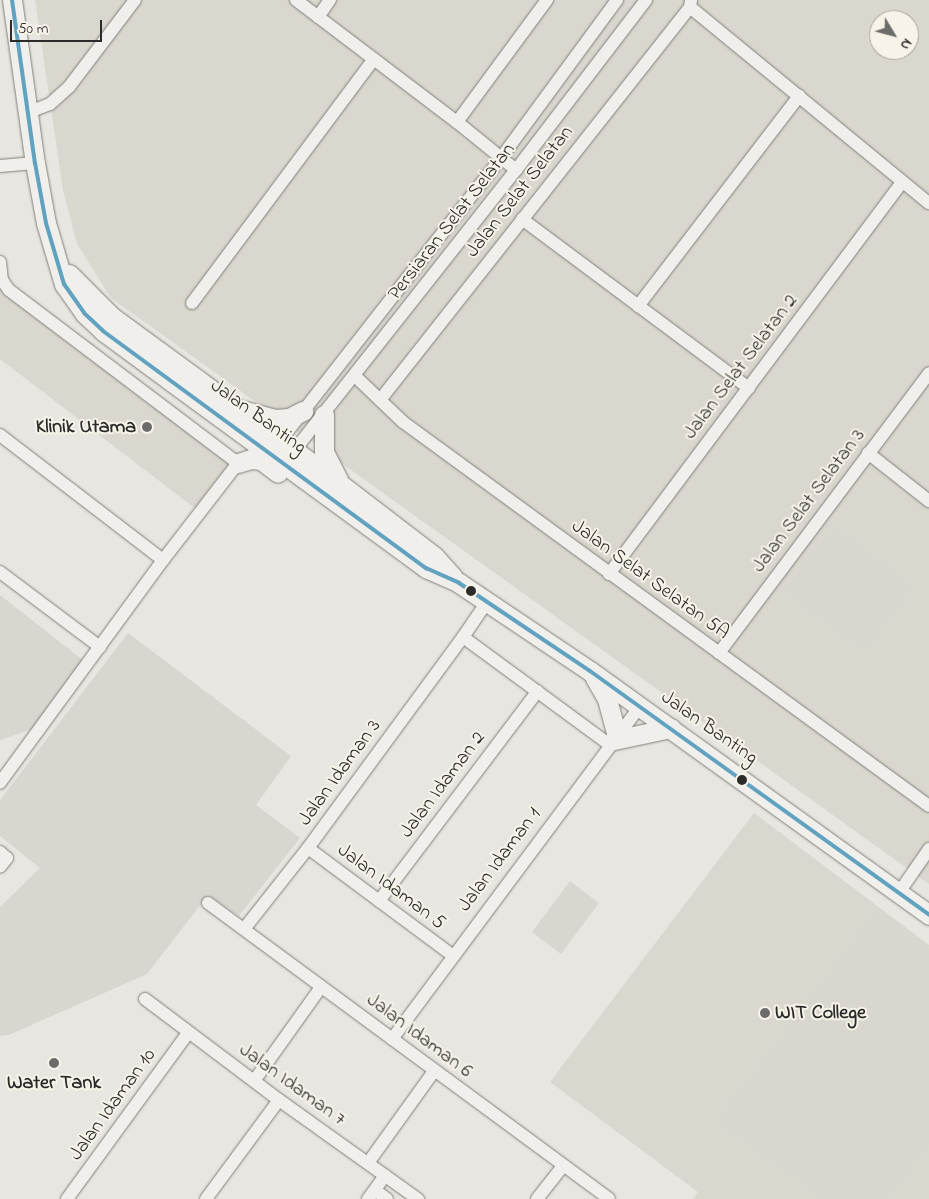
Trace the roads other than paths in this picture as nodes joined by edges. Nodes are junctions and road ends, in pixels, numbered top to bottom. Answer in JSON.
{"nodes":[{"id":1,"x":12,"y":0,"type":"edge"},
{"id":2,"x":135,"y":0,"type":"edge"},
{"id":3,"x":296,"y":0,"type":"edge"},
{"id":4,"x":330,"y":0,"type":"edge"},
{"id":5,"x":547,"y":0,"type":"edge"},
{"id":6,"x":617,"y":0,"type":"edge"},
{"id":7,"x":646,"y":0,"type":"edge"},
{"id":8,"x":690,"y":4,"type":"edge"},
{"id":9,"x":318,"y":16,"type":"junction"},
{"id":10,"x":374,"y":59,"type":"junction"},
{"id":11,"x":798,"y":96,"type":"junction"},
{"id":12,"x":29,"y":112,"type":"junction"},
{"id":13,"x":457,"y":122,"type":"junction"},
{"id":14,"x":501,"y":158,"type":"junction"},
{"id":15,"x":35,"y":163,"type":"junction"},
{"id":16,"x":0,"y":166,"type":"edge"},
{"id":17,"x":516,"y":170,"type":"junction"},
{"id":18,"x":902,"y":182,"type":"junction"},
{"id":19,"x":929,"y":203,"type":"edge"},
{"id":20,"x":522,"y":220,"type":"junction"},
{"id":21,"x":58,"y":260,"type":"junction"},
{"id":22,"x":0,"y":262,"type":"edge"},
{"id":23,"x":192,"y":303,"type":"dead end"},
{"id":24,"x":638,"y":306,"type":"junction"},
{"id":25,"x":929,"y":373,"type":"edge"},
{"id":26,"x":355,"y":376,"type":"junction"},
{"id":27,"x":925,"y":387,"type":"edge"},
{"id":28,"x":749,"y":388,"type":"junction"},
{"id":29,"x":380,"y":400,"type":"junction"},
{"id":30,"x":232,"y":407,"type":"junction"},
{"id":31,"x":303,"y":411,"type":"junction"},
{"id":32,"x":324,"y":415,"type":"junction"},
{"id":33,"x":0,"y":435,"type":"edge"},
{"id":34,"x":282,"y":453,"type":"junction"},
{"id":35,"x":868,"y":454,"type":"junction"},
{"id":36,"x":238,"y":463,"type":"junction"},
{"id":37,"x":335,"y":492,"type":"junction"},
{"id":38,"x":929,"y":500,"type":"edge"},
{"id":39,"x":163,"y":560,"type":"junction"},
{"id":40,"x":0,"y":572,"type":"edge"},
{"id":41,"x":609,"y":574,"type":"junction"},
{"id":42,"x":487,"y":602,"type":"junction"},
{"id":43,"x":463,"y":637,"type":"junction"},
{"id":44,"x":100,"y":647,"type":"junction"},
{"id":45,"x":719,"y":653,"type":"junction"},
{"id":46,"x":590,"y":671,"type":"junction"},
{"id":47,"x":538,"y":691,"type":"junction"},
{"id":48,"x":640,"y":706,"type":"junction"},
{"id":49,"x":671,"y":728,"type":"junction"},
{"id":50,"x":614,"y":740,"type":"junction"},
{"id":51,"x":0,"y":783,"type":"edge"},
{"id":52,"x":929,"y":806,"type":"edge"},
{"id":53,"x":308,"y":848,"type":"junction"},
{"id":54,"x":929,"y":849,"type":"edge"},
{"id":55,"x":0,"y":852,"type":"edge"},
{"id":56,"x":0,"y":867,"type":"edge"},
{"id":57,"x":898,"y":894,"type":"junction"},
{"id":58,"x":379,"y":901,"type":"junction"},
{"id":59,"x":208,"y":903,"type":"dead end"},
{"id":60,"x":929,"y":915,"type":"edge"},
{"id":61,"x":244,"y":930,"type":"junction"},
{"id":62,"x":452,"y":956,"type":"junction"},
{"id":63,"x":321,"y":987,"type":"junction"},
{"id":64,"x":145,"y":1000,"type":"dead end"},
{"id":65,"x":188,"y":1033,"type":"junction"},
{"id":66,"x":392,"y":1038,"type":"junction"},
{"id":67,"x":434,"y":1071,"type":"junction"},
{"id":68,"x":254,"y":1081,"type":"junction"},
{"id":69,"x":279,"y":1100,"type":"junction"},
{"id":70,"x":368,"y":1163,"type":"junction"},
{"id":71,"x":563,"y":1166,"type":"junction"},
{"id":72,"x":384,"y":1176,"type":"junction"},
{"id":73,"x":371,"y":1195,"type":"edge"},
{"id":74,"x":67,"y":1199,"type":"edge"},
{"id":75,"x":206,"y":1199,"type":"edge"},
{"id":76,"x":387,"y":1199,"type":"edge"},
{"id":77,"x":418,"y":1199,"type":"edge"},
{"id":78,"x":537,"y":1199,"type":"edge"},
{"id":79,"x":609,"y":1199,"type":"edge"}],
"edges":[{"from":1,"to":12,"type":"main road","name":"Jalan Banting"},
{"from":2,"to":12,"type":"street"},
{"from":3,"to":9,"type":"street"},
{"from":4,"to":9,"type":"street"},
{"from":5,"to":13,"type":"street"},
{"from":6,"to":14,"type":"street","name":"Persiaran Selat Selatan"},
{"from":7,"to":17,"type":"street","name":"Persiaran Selat Selatan"},
{"from":8,"to":11,"type":"street"},
{"from":8,"to":20,"type":"street","name":"Jalan Selat Selatan"},
{"from":9,"to":10,"type":"street"},
{"from":10,"to":13,"type":"street"},
{"from":10,"to":23,"type":"street"},
{"from":11,"to":18,"type":"street"},
{"from":11,"to":24,"type":"street"},
{"from":12,"to":15,"type":"main road","name":"Jalan Banting"},
{"from":13,"to":14,"type":"street"},
{"from":14,"to":17,"type":"street"},
{"from":14,"to":31,"type":"street","name":"Persiaran Selat Selatan"},
{"from":15,"to":16,"type":"street"},
{"from":15,"to":21,"type":"main road","name":"Jalan Banting"},
{"from":17,"to":26,"type":"street","name":"Persiaran Selat Selatan"},
{"from":18,"to":19,"type":"street"},
{"from":18,"to":28,"type":"street","name":"Jalan Selat Selatan 2"},
{"from":20,"to":24,"type":"street"},
{"from":20,"to":29,"type":"street","name":"Jalan Selat Selatan"},
{"from":21,"to":30,"type":"main road","name":"Jalan Banting"},
{"from":21,"to":34,"type":"main road","name":"Jalan Banting"},
{"from":22,"to":36,"type":"street"},
{"from":24,"to":28,"type":"street"},
{"from":25,"to":27,"type":"street","name":"Jalan Selat Selatan 3"},
{"from":26,"to":29,"type":"street","name":"Jalan Selat Selatan 5A"},
{"from":26,"to":32,"type":"street","name":"Persiaran Selat Selatan"},
{"from":27,"to":35,"type":"street","name":"Jalan Selat Selatan 3"},
{"from":28,"to":41,"type":"street","name":"Jalan Selat Selatan 2"},
{"from":29,"to":41,"type":"street","name":"Jalan Selat Selatan 5A"},
{"from":30,"to":31,"type":"main road"},
{"from":30,"to":34,"type":"main road","name":"Jalan Banting"},
{"from":31,"to":34,"type":"street","name":"Persiaran Selat Selatan"},
{"from":32,"to":34,"type":"street","name":"Persiaran Selat Selatan"},
{"from":32,"to":37,"type":"main road"},
{"from":33,"to":39,"type":"street"},
{"from":34,"to":37,"type":"main road","name":"Jalan Banting"},
{"from":35,"to":38,"type":"street"},
{"from":35,"to":45,"type":"street","name":"Jalan Selat Selatan 3"},
{"from":36,"to":37,"type":"main road"},
{"from":36,"to":39,"type":"street"},
{"from":37,"to":42,"type":"main road","name":"Jalan Banting"},
{"from":39,"to":44,"type":"street"},
{"from":40,"to":44,"type":"street"},
{"from":41,"to":45,"type":"street","name":"Jalan Selat Selatan 5A"},
{"from":42,"to":43,"type":"street","name":"Jalan Idaman 3"},
{"from":42,"to":46,"type":"main road","name":"Jalan Banting"},
{"from":43,"to":47,"type":"street"},
{"from":43,"to":53,"type":"street","name":"Jalan Idaman 3"},
{"from":44,"to":51,"type":"street"},
{"from":45,"to":52,"type":"street","name":"Jalan Selat Selatan 5A"},
{"from":46,"to":48,"type":"main road","name":"Jalan Banting"},
{"from":46,"to":50,"type":"main road"},
{"from":47,"to":50,"type":"street"},
{"from":47,"to":58,"type":"street","name":"Jalan Idaman 2"},
{"from":48,"to":49,"type":"main road","name":"Jalan Banting"},
{"from":48,"to":50,"type":"street","name":"Jalan Idaman 1"},
{"from":49,"to":50,"type":"main road"},
{"from":49,"to":57,"type":"main road","name":"Jalan Banting"},
{"from":50,"to":62,"type":"street","name":"Jalan Idaman 1"},
{"from":53,"to":58,"type":"street","name":"Jalan Idaman 5"},
{"from":53,"to":61,"type":"street","name":"Jalan Idaman 3"},
{"from":54,"to":57,"type":"street"},
{"from":55,"to":56,"type":"street"},
{"from":57,"to":60,"type":"main road","name":"Jalan Banting"},
{"from":58,"to":62,"type":"street","name":"Jalan Idaman 5"},
{"from":59,"to":61,"type":"street","name":"Jalan Idaman 6"},
{"from":61,"to":63,"type":"street","name":"Jalan Idaman 6"},
{"from":62,"to":66,"type":"street","name":"Jalan Idaman 1"},
{"from":63,"to":66,"type":"street","name":"Jalan Idaman 6"},
{"from":63,"to":68,"type":"street"},
{"from":64,"to":65,"type":"street","name":"Jalan Idaman 7"},
{"from":65,"to":68,"type":"street","name":"Jalan Idaman 7"},
{"from":65,"to":74,"type":"street","name":"Jalan Idaman 10"},
{"from":66,"to":67,"type":"street","name":"Jalan Idaman 6"},
{"from":67,"to":70,"type":"street"},
{"from":67,"to":71,"type":"street","name":"Jalan Idaman 6"},
{"from":68,"to":69,"type":"street","name":"Jalan Idaman 7"},
{"from":69,"to":70,"type":"street","name":"Jalan Idaman 7"},
{"from":69,"to":75,"type":"street"},
{"from":70,"to":72,"type":"street","name":"Jalan Idaman 7"},
{"from":71,"to":78,"type":"street"},
{"from":71,"to":79,"type":"street","name":"Jalan Idaman 6"},
{"from":72,"to":73,"type":"street"},
{"from":72,"to":77,"type":"street","name":"Jalan Idaman 7"},
{"from":73,"to":76,"type":"street"}]}
